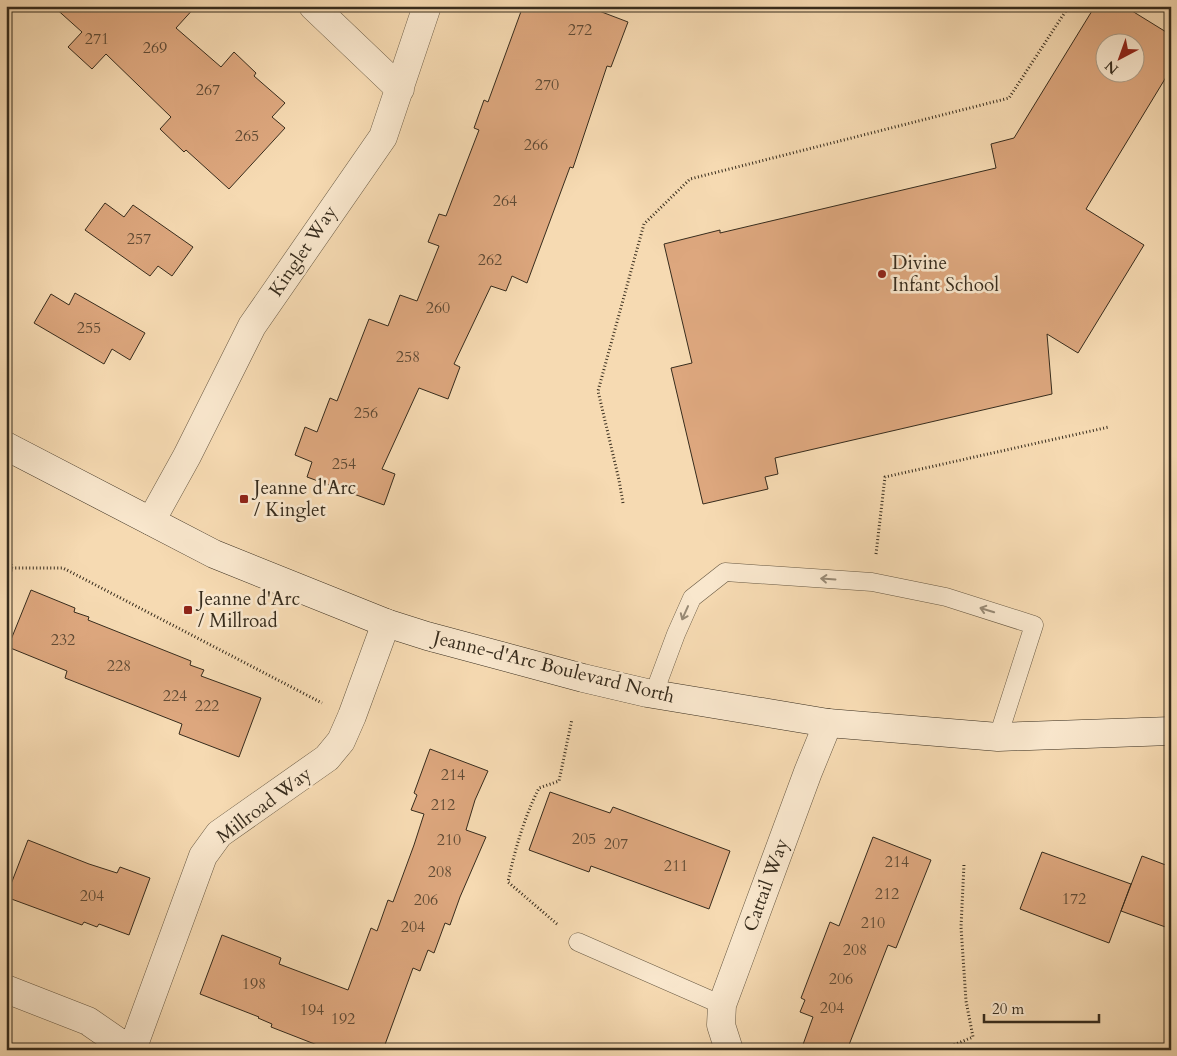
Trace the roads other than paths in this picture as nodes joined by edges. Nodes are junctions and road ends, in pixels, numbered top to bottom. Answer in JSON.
{"nodes":[{"id":1,"x":313,"y":6,"type":"edge"},
{"id":2,"x":427,"y":6,"type":"edge"},
{"id":3,"x":400,"y":89,"type":"junction"},
{"id":4,"x":6,"y":446,"type":"edge"},
{"id":5,"x":151,"y":521,"type":"junction"},
{"id":6,"x":386,"y":623,"type":"junction"},
{"id":7,"x":654,"y":693,"type":"junction"},
{"id":8,"x":828,"y":723,"type":"junction"},
{"id":9,"x":1171,"y":731,"type":"edge"},
{"id":10,"x":998,"y":737,"type":"junction"},
{"id":11,"x":578,"y":942,"type":"road end"},
{"id":12,"x":6,"y":989,"type":"edge"},
{"id":13,"x":722,"y":1005,"type":"junction"},
{"id":14,"x":131,"y":1050,"type":"edge"},
{"id":15,"x":729,"y":1050,"type":"edge"}],
"edges":[{"from":1,"to":3,"type":"street"},
{"from":2,"to":3,"type":"street","name":"Kinglet Way"},
{"from":3,"to":5,"type":"street","name":"Kinglet Way"},
{"from":4,"to":5,"type":"street","name":"Jeanne-d'Arc Boulevard North"},
{"from":5,"to":6,"type":"street","name":"Jeanne-d'Arc Boulevard North"},
{"from":6,"to":7,"type":"street","name":"Jeanne-d'Arc Boulevard North"},
{"from":6,"to":14,"type":"street","name":"Millroad Way"},
{"from":7,"to":8,"type":"street","name":"Jeanne-d'Arc Boulevard North"},
{"from":10,"to":7,"type":"lane","one_way":true},
{"from":8,"to":10,"type":"street","name":"Jeanne-d'Arc Boulevard North"},
{"from":8,"to":13,"type":"street","name":"Cattail Way"},
{"from":9,"to":10,"type":"street","name":"Jeanne-d'Arc Boulevard North"},
{"from":11,"to":13,"type":"lane"},
{"from":12,"to":14,"type":"street"},
{"from":13,"to":15,"type":"street","name":"Cattail Way"}]}
